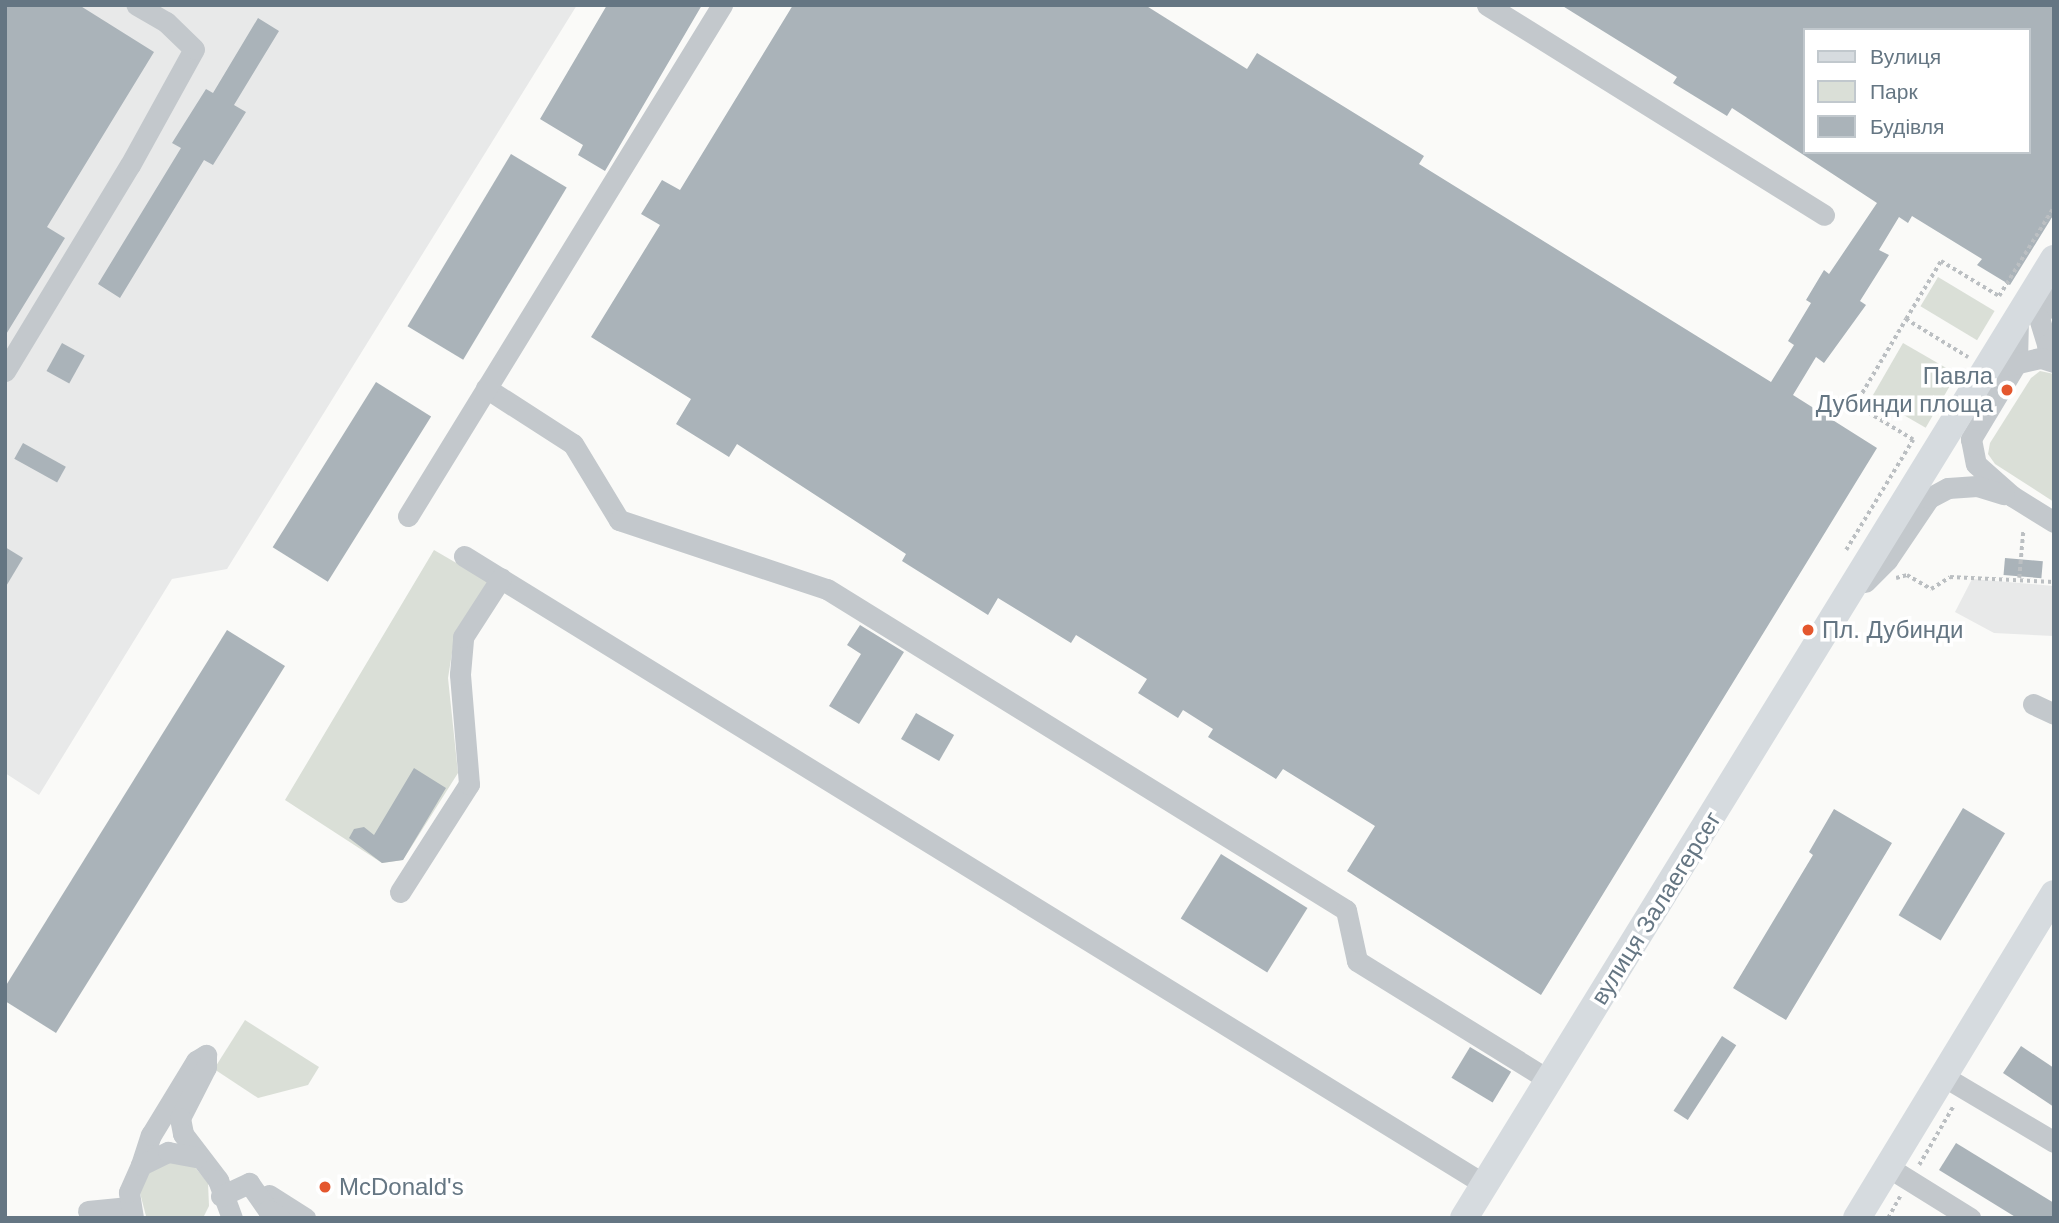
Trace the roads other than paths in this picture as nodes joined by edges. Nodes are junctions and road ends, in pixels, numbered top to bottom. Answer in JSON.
{"nodes":[{"id":1,"x":137,"y":5,"type":"edge"},
{"id":2,"x":722,"y":5,"type":"edge"},
{"id":3,"x":1488,"y":5,"type":"edge"},
{"id":4,"x":1824,"y":215,"type":"dead end"},
{"id":5,"x":2054,"y":259,"type":"edge"},
{"id":6,"x":2054,"y":292,"type":"edge"},
{"id":7,"x":2018,"y":318,"type":"junction"},
{"id":8,"x":2054,"y":352,"type":"edge"},
{"id":9,"x":2017,"y":362,"type":"junction"},
{"id":10,"x":2054,"y":362,"type":"edge"},
{"id":11,"x":1976,"y":365,"type":"junction"},
{"id":12,"x":5,"y":371,"type":"edge"},
{"id":13,"x":486,"y":388,"type":"junction"},
{"id":14,"x":2012,"y":496,"type":"junction"},
{"id":15,"x":408,"y":516,"type":"dead end"},
{"id":16,"x":2054,"y":522,"type":"edge"},
{"id":17,"x":464,"y":556,"type":"dead end"},
{"id":18,"x":500,"y":578,"type":"junction"},
{"id":19,"x":1848,"y":599,"type":"junction"},
{"id":20,"x":2033,"y":705,"type":"dead end"},
{"id":21,"x":2054,"y":715,"type":"edge"},
{"id":22,"x":400,"y":892,"type":"dead end"},
{"id":23,"x":2054,"y":894,"type":"edge"},
{"id":24,"x":1943,"y":1076,"type":"junction"},
{"id":25,"x":1549,"y":1080,"type":"junction"},
{"id":26,"x":2054,"y":1142,"type":"edge"},
{"id":27,"x":197,"y":1157,"type":"junction"},
{"id":28,"x":1888,"y":1167,"type":"junction"},
{"id":29,"x":129,"y":1175,"type":"junction"},
{"id":30,"x":249,"y":1183,"type":"junction"},
{"id":31,"x":1484,"y":1184,"type":"junction"},
{"id":32,"x":221,"y":1196,"type":"junction"},
{"id":33,"x":88,"y":1210,"type":"dead end"},
{"id":34,"x":131,"y":1213,"type":"edge"},
{"id":35,"x":216,"y":1218,"type":"edge"},
{"id":36,"x":232,"y":1218,"type":"edge"},
{"id":37,"x":280,"y":1218,"type":"edge"},
{"id":38,"x":305,"y":1218,"type":"edge"},
{"id":39,"x":1464,"y":1218,"type":"edge"},
{"id":40,"x":1857,"y":1218,"type":"edge"},
{"id":41,"x":1970,"y":1218,"type":"edge"}],
"edges":[{"from":1,"to":12,"type":"street"},
{"from":2,"to":13,"type":"street"},
{"from":3,"to":4,"type":"street"},
{"from":5,"to":7,"type":"main road","name":"вулиця Залаегерсег"},
{"from":6,"to":8,"type":"street"},
{"from":7,"to":9,"type":"street"},
{"from":7,"to":11,"type":"main road","name":"вулиця Залаегерсег"},
{"from":9,"to":10,"type":"street"},
{"from":9,"to":11,"type":"street"},
{"from":9,"to":14,"type":"street"},
{"from":11,"to":19,"type":"main road","name":"вулиця Залаегерсег"},
{"from":13,"to":15,"type":"street"},
{"from":13,"to":25,"type":"street"},
{"from":14,"to":16,"type":"street"},
{"from":14,"to":19,"type":"street"},
{"from":17,"to":18,"type":"street"},
{"from":18,"to":22,"type":"street"},
{"from":18,"to":31,"type":"street"},
{"from":19,"to":25,"type":"main road","name":"вулиця Залаегерсег"},
{"from":20,"to":21,"type":"street"},
{"from":23,"to":24,"type":"main road"},
{"from":24,"to":26,"type":"street"},
{"from":24,"to":28,"type":"main road"},
{"from":25,"to":31,"type":"main road","name":"вулиця Залаегерсег"},
{"from":27,"to":29,"type":"street"},
{"from":27,"to":29,"type":"street"},
{"from":27,"to":32,"type":"street"},
{"from":28,"to":40,"type":"main road"},
{"from":28,"to":41,"type":"street"},
{"from":29,"to":34,"type":"street"},
{"from":30,"to":32,"type":"street"},
{"from":30,"to":37,"type":"street"},
{"from":30,"to":38,"type":"street"},
{"from":31,"to":39,"type":"main road","name":"вулиця Залаегерсег"},
{"from":32,"to":35,"type":"street"},
{"from":32,"to":36,"type":"street"},
{"from":33,"to":34,"type":"street"}]}
